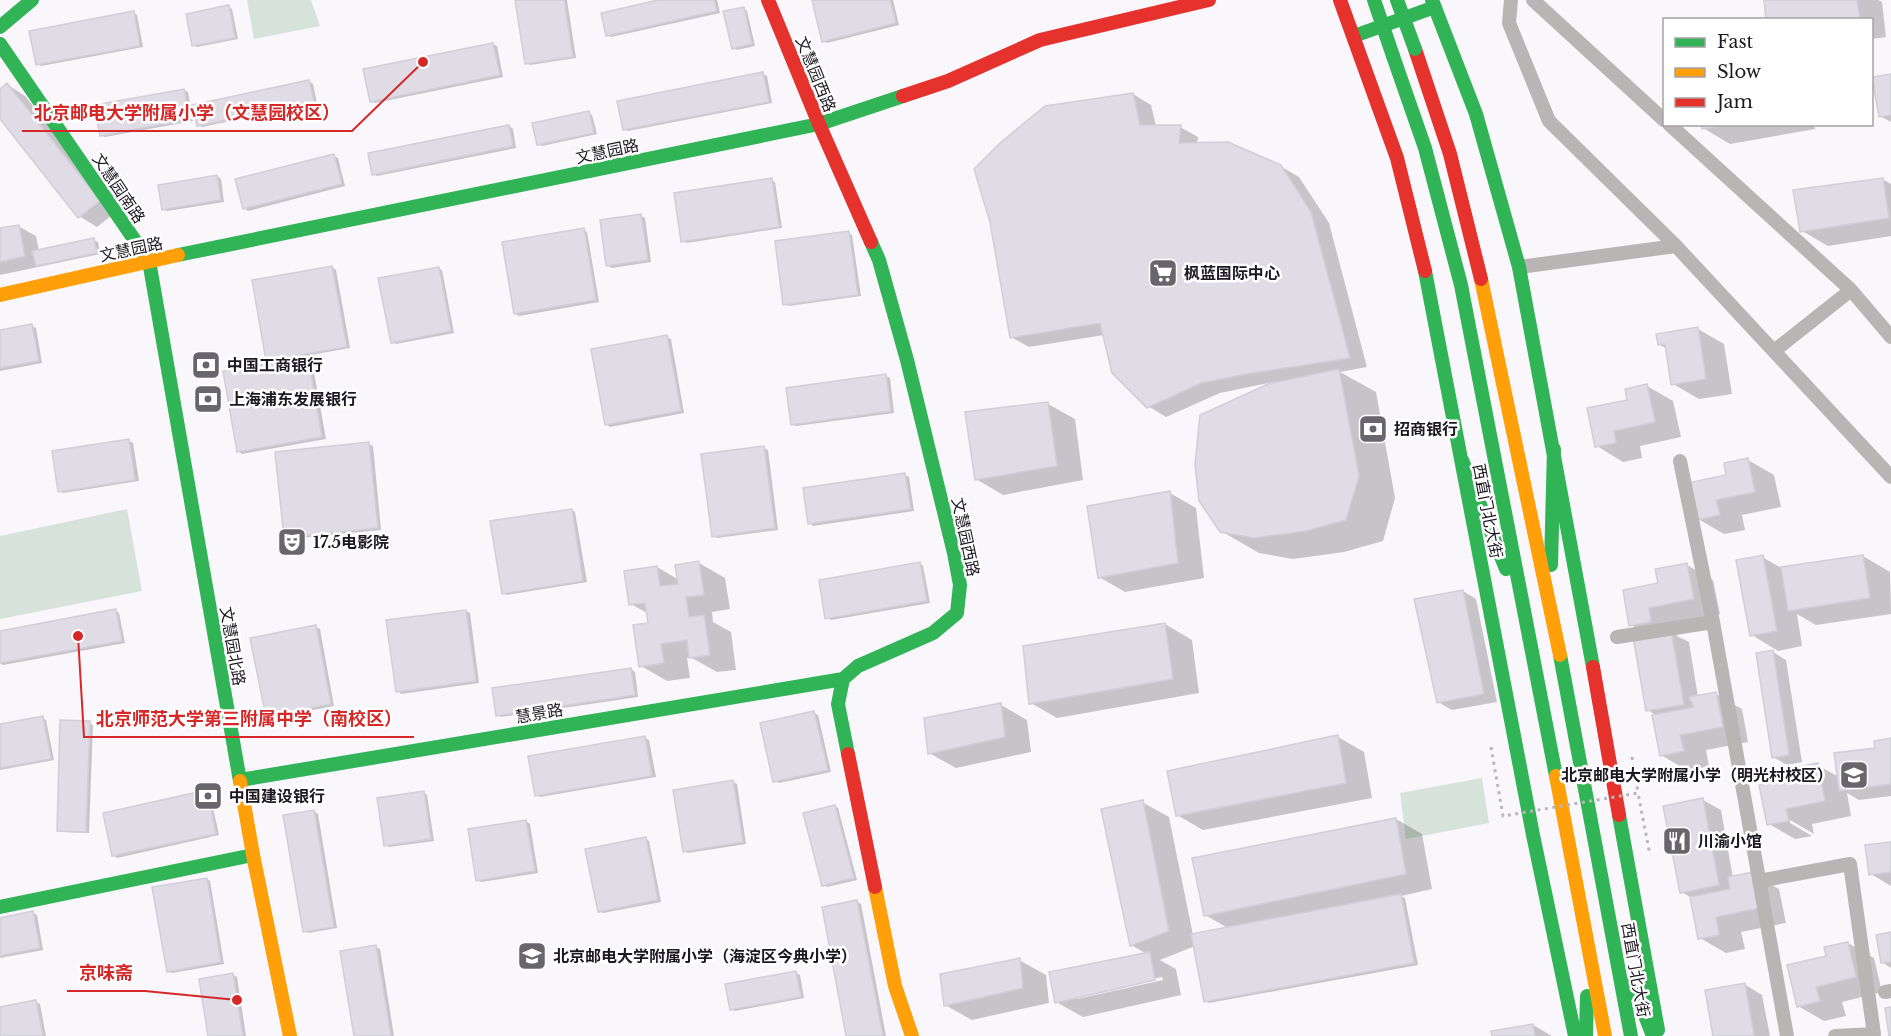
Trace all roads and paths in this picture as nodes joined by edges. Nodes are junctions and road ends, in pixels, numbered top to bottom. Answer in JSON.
{"nodes":[{"id":1,"x":32,"y":0,"type":"edge"},
{"id":2,"x":768,"y":0,"type":"edge"},
{"id":3,"x":1209,"y":0,"type":"edge"},
{"id":4,"x":1340,"y":0,"type":"edge"},
{"id":5,"x":1374,"y":0,"type":"edge"},
{"id":6,"x":1397,"y":0,"type":"edge"},
{"id":7,"x":1511,"y":0,"type":"edge"},
{"id":8,"x":1533,"y":0,"type":"edge"},
{"id":9,"x":1434,"y":4,"type":"edge"},
{"id":10,"x":0,"y":27,"type":"edge"},
{"id":11,"x":1354,"y":36,"type":"junction"},
{"id":12,"x":0,"y":44,"type":"edge"},
{"id":13,"x":1663,"y":118,"type":"edge"},
{"id":14,"x":819,"y":124,"type":"junction"},
{"id":15,"x":1672,"y":126,"type":"edge"},
{"id":16,"x":1676,"y":246,"type":"junction"},
{"id":17,"x":149,"y":261,"type":"junction"},
{"id":18,"x":1519,"y":267,"type":"junction"},
{"id":19,"x":1851,"y":290,"type":"junction"},
{"id":20,"x":0,"y":295,"type":"edge"},
{"id":21,"x":1891,"y":337,"type":"edge"},
{"id":22,"x":1774,"y":351,"type":"junction"},
{"id":23,"x":1554,"y":449,"type":"junction"},
{"id":24,"x":1462,"y":460,"type":"junction"},
{"id":25,"x":1680,"y":461,"type":"dead end"},
{"id":26,"x":1891,"y":477,"type":"edge"},
{"id":27,"x":1550,"y":603,"type":"junction"},
{"id":28,"x":1527,"y":620,"type":"junction"},
{"id":29,"x":1713,"y":622,"type":"junction"},
{"id":30,"x":1617,"y":637,"type":"dead end"},
{"id":31,"x":843,"y":679,"type":"junction"},
{"id":32,"x":1491,"y":747,"type":"dead end"},
{"id":33,"x":1632,"y":757,"type":"dead end"},
{"id":34,"x":240,"y":780,"type":"junction"},
{"id":35,"x":1638,"y":793,"type":"junction"},
{"id":36,"x":253,"y":855,"type":"junction"},
{"id":37,"x":1650,"y":855,"type":"dead end"},
{"id":38,"x":1759,"y":881,"type":"junction"},
{"id":39,"x":0,"y":907,"type":"edge"},
{"id":40,"x":1613,"y":933,"type":"junction"},
{"id":41,"x":1587,"y":934,"type":"junction"},
{"id":42,"x":290,"y":1036,"type":"edge"},
{"id":43,"x":912,"y":1036,"type":"edge"},
{"id":44,"x":1575,"y":1036,"type":"edge"},
{"id":45,"x":1586,"y":1036,"type":"edge"},
{"id":46,"x":1605,"y":1036,"type":"edge"},
{"id":47,"x":1631,"y":1036,"type":"edge"},
{"id":48,"x":1653,"y":1036,"type":"edge"},
{"id":49,"x":1659,"y":1036,"type":"edge"},
{"id":50,"x":1787,"y":1036,"type":"edge"},
{"id":51,"x":1835,"y":1036,"type":"edge"}],
"edges":[{"from":1,"to":10,"type":"main road"},
{"from":2,"to":14,"type":"main road","name":"文慧园西路"},
{"from":3,"to":14,"type":"main road","name":"文慧园路"},
{"from":4,"to":11,"type":"main road","name":"西直门北大街"},
{"from":5,"to":28,"type":"main road","name":"西直门北大街","bridge":true},
{"from":6,"to":27,"type":"main road","name":"西直门北大街","bridge":true},
{"from":7,"to":16,"type":"street"},
{"from":8,"to":13,"type":"street"},
{"from":9,"to":11,"type":"main road"},
{"from":9,"to":18,"type":"main road","name":"西直门北大街"},
{"from":11,"to":24,"type":"main road","name":"西直门北大街"},
{"from":12,"to":17,"type":"main road","name":"文慧园南路"},
{"from":14,"to":17,"type":"main road","name":"文慧园路"},
{"from":14,"to":31,"type":"main road","name":"文慧园西路"},
{"from":15,"to":19,"type":"street"},
{"from":16,"to":18,"type":"street"},
{"from":16,"to":22,"type":"street"},
{"from":17,"to":20,"type":"main road","name":"文慧园路"},
{"from":17,"to":34,"type":"main road","name":"文慧园北路"},
{"from":18,"to":23,"type":"main road","name":"西直门北大街"},
{"from":19,"to":21,"type":"street"},
{"from":19,"to":22,"type":"street"},
{"from":22,"to":26,"type":"street"},
{"from":23,"to":27,"type":"main road"},
{"from":23,"to":49,"type":"main road","name":"西直门北大街"},
{"from":24,"to":28,"type":"main road"},
{"from":24,"to":44,"type":"main road","name":"西直门北大街"},
{"from":25,"to":29,"type":"street"},
{"from":27,"to":40,"type":"main road","name":"西直门北大街"},
{"from":28,"to":41,"type":"main road","name":"西直门北大街"},
{"from":29,"to":30,"type":"street"},
{"from":29,"to":38,"type":"street"},
{"from":31,"to":34,"type":"main road","name":"慧景路"},
{"from":31,"to":43,"type":"main road"},
{"from":32,"to":35,"type":"path","bridge":true},
{"from":33,"to":35,"type":"path"},
{"from":34,"to":36,"type":"main road","name":"文慧园北路"},
{"from":35,"to":37,"type":"path","bridge":true},
{"from":36,"to":39,"type":"main road"},
{"from":36,"to":42,"type":"main road","name":"文慧园北路"},
{"from":38,"to":50,"type":"street"},
{"from":38,"to":51,"type":"street"},
{"from":40,"to":47,"type":"main road","name":"西直门北大街"},
{"from":40,"to":48,"type":"main road"},
{"from":41,"to":45,"type":"main road"},
{"from":41,"to":46,"type":"main road","name":"西直门北大街"}]}
